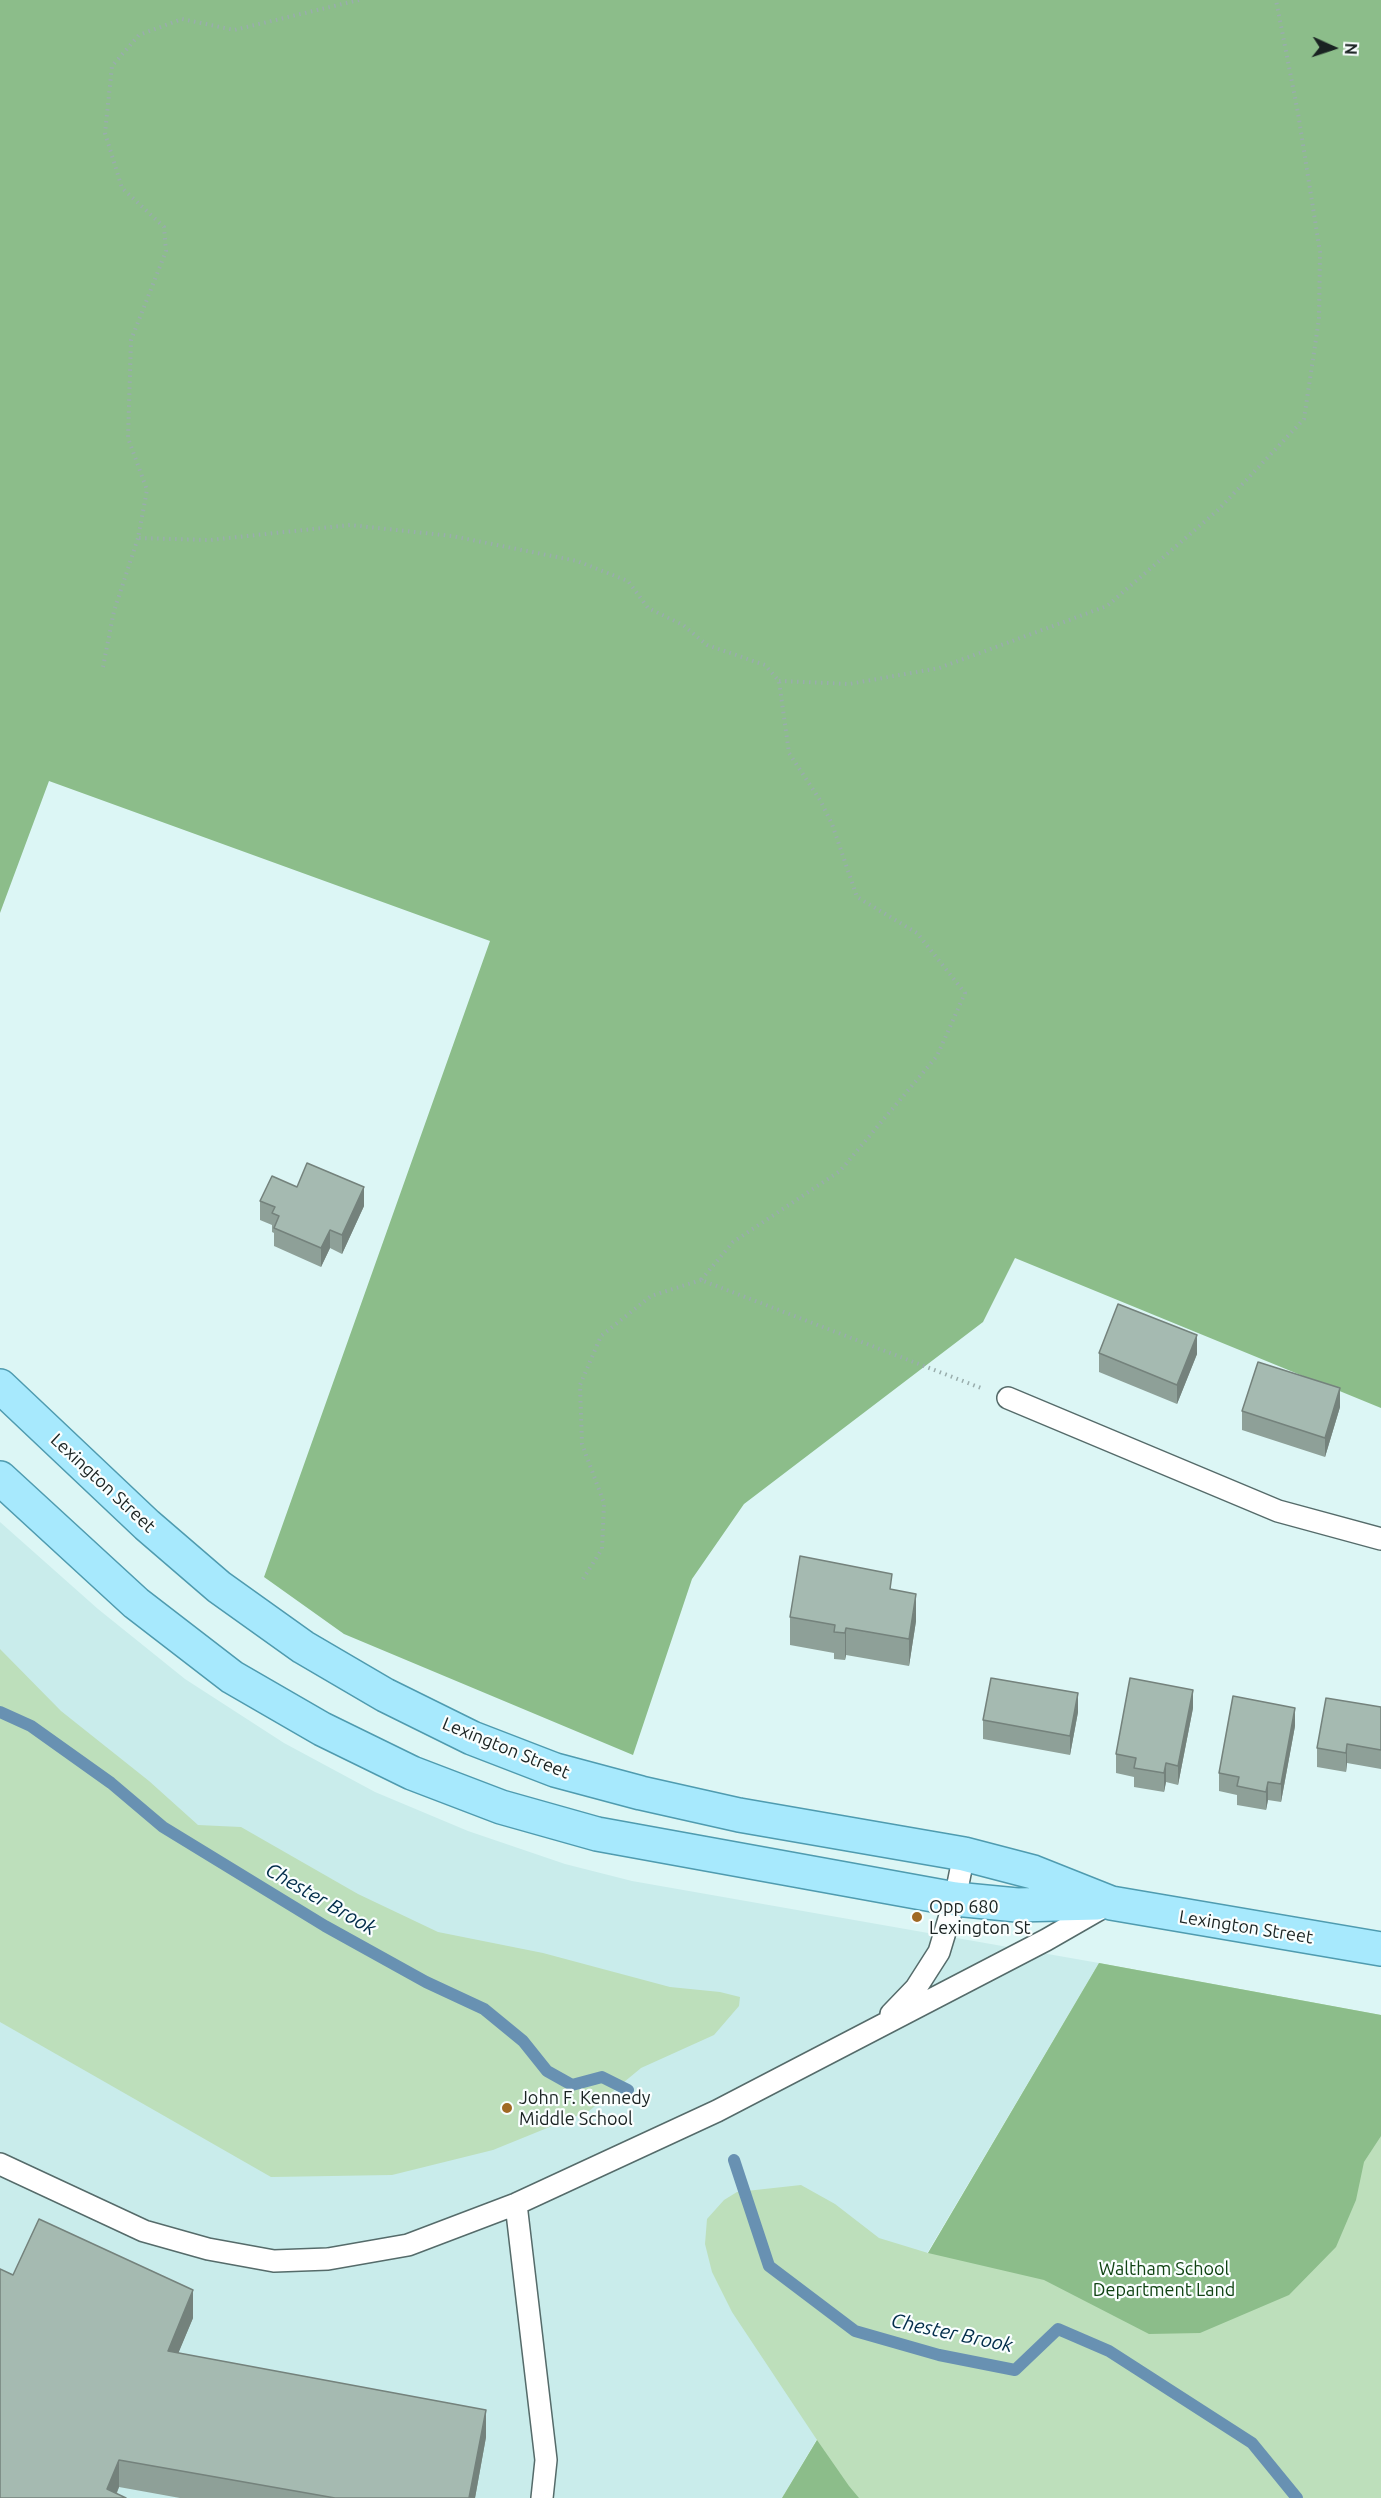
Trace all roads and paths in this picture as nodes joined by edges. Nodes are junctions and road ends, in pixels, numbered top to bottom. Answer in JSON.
{"nodes":[{"id":1,"x":359,"y":0,"type":"edge"},
{"id":2,"x":1276,"y":0,"type":"edge"},
{"id":3,"x":138,"y":538,"type":"junction"},
{"id":4,"x":103,"y":667,"type":"dead end"},
{"id":5,"x":779,"y":681,"type":"junction"},
{"id":6,"x":701,"y":1280,"type":"junction"},
{"id":7,"x":0,"y":1386,"type":"edge"},
{"id":8,"x":1008,"y":1398,"type":"joint"},
{"id":9,"x":0,"y":1478,"type":"edge"},
{"id":10,"x":1381,"y":1539,"type":"edge"},
{"id":11,"x":583,"y":1580,"type":"dead end"},
{"id":12,"x":964,"y":1854,"type":"junction"},
{"id":13,"x":955,"y":1899,"type":"junction"},
{"id":14,"x":1111,"y":1903,"type":"junction"},
{"id":15,"x":1381,"y":1949,"type":"edge"},
{"id":16,"x":881,"y":2025,"type":"junction"},
{"id":17,"x":0,"y":2164,"type":"edge"},
{"id":18,"x":516,"y":2204,"type":"junction"},
{"id":19,"x":542,"y":2498,"type":"edge"}],
"edges":[{"from":1,"to":3,"type":"path"},
{"from":2,"to":5,"type":"path"},
{"from":3,"to":4,"type":"path"},
{"from":3,"to":5,"type":"path"},
{"from":5,"to":6,"type":"path"},
{"from":6,"to":8,"type":"path"},
{"from":6,"to":11,"type":"path"},
{"from":7,"to":12,"type":"main road","name":"Lexington Street"},
{"from":8,"to":10,"type":"lane"},
{"from":9,"to":13,"type":"main road","name":"Lexington Street"},
{"from":12,"to":13,"type":"lane"},
{"from":12,"to":14,"type":"main road","name":"Lexington Street"},
{"from":13,"to":14,"type":"main road","name":"Lexington Street"},
{"from":13,"to":16,"type":"lane"},
{"from":14,"to":15,"type":"main road","name":"Lexington Street"},
{"from":14,"to":16,"type":"lane"},
{"from":16,"to":18,"type":"lane"},
{"from":17,"to":18,"type":"lane"},
{"from":18,"to":19,"type":"lane"}]}
